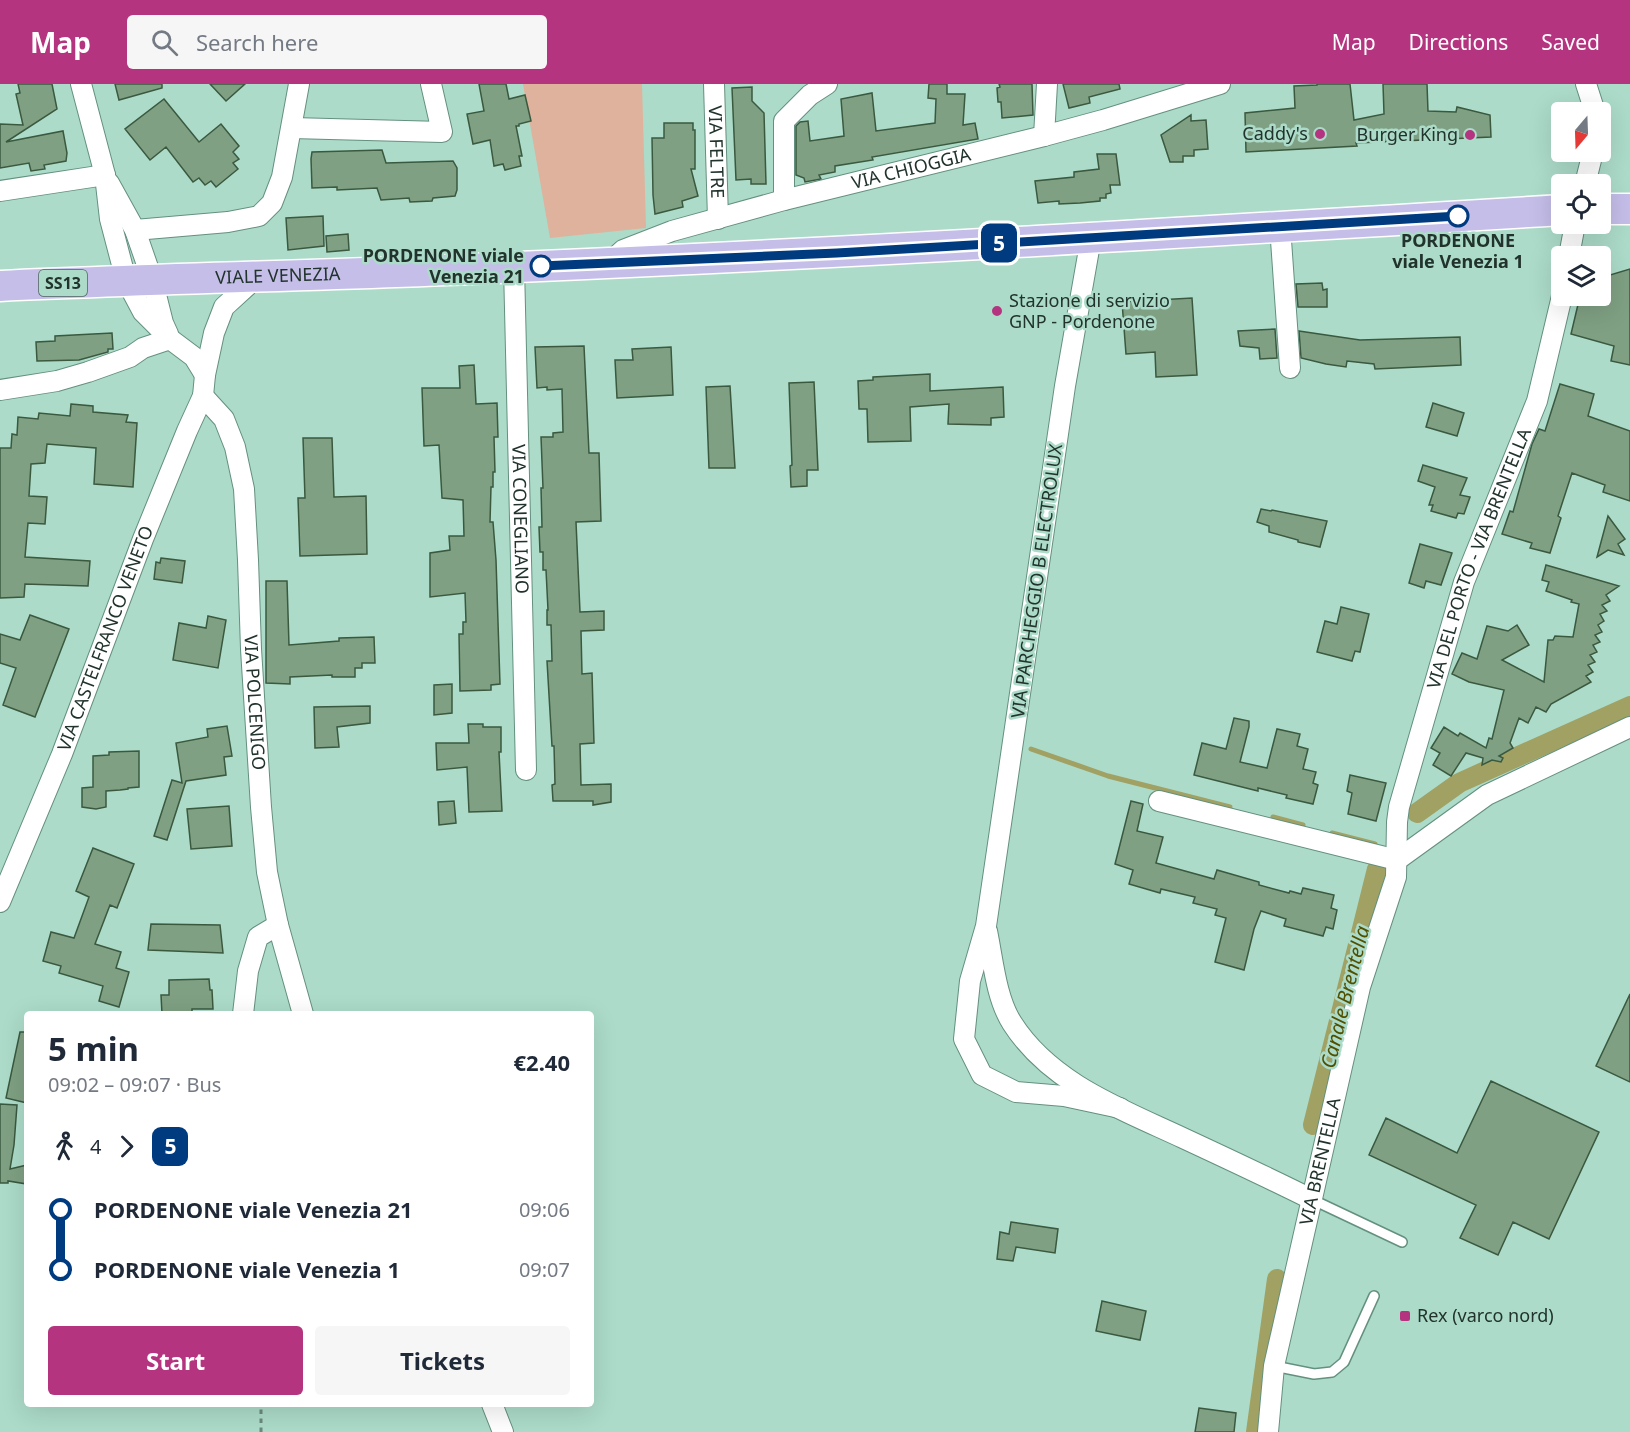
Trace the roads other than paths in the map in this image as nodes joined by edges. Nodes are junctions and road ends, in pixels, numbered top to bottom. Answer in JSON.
{"nodes":[{"id":1,"x":81,"y":84,"type":"edge"},
{"id":2,"x":299,"y":84,"type":"edge"},
{"id":3,"x":431,"y":84,"type":"edge"},
{"id":4,"x":714,"y":84,"type":"edge"},
{"id":5,"x":827,"y":84,"type":"edge"},
{"id":6,"x":1047,"y":84,"type":"edge"},
{"id":7,"x":1220,"y":84,"type":"edge"},
{"id":8,"x":1586,"y":84,"type":"edge"},
{"id":9,"x":1592,"y":102,"type":"edge"},
{"id":10,"x":292,"y":128,"type":"junction"},
{"id":11,"x":1044,"y":136,"type":"junction"},
{"id":12,"x":105,"y":175,"type":"junction"},
{"id":13,"x":0,"y":191,"type":"edge"},
{"id":14,"x":784,"y":200,"type":"junction"},
{"id":15,"x":1611,"y":209,"type":"edge"},
{"id":16,"x":1630,"y":209,"type":"edge"},
{"id":17,"x":1551,"y":211,"type":"edge"},
{"id":18,"x":718,"y":219,"type":"junction"},
{"id":19,"x":1280,"y":226,"type":"junction"},
{"id":20,"x":135,"y":230,"type":"junction"},
{"id":21,"x":1091,"y":238,"type":"junction"},
{"id":22,"x":609,"y":263,"type":"junction"},
{"id":23,"x":514,"y":267,"type":"junction"},
{"id":24,"x":259,"y":275,"type":"junction"},
{"id":25,"x":139,"y":279,"type":"junction"},
{"id":26,"x":0,"y":286,"type":"edge"},
{"id":27,"x":1560,"y":306,"type":"edge"},
{"id":28,"x":170,"y":339,"type":"junction"},
{"id":29,"x":1290,"y":368,"type":"dead end"},
{"id":30,"x":205,"y":375,"type":"junction"},
{"id":31,"x":0,"y":390,"type":"edge"},
{"id":32,"x":203,"y":396,"type":"junction"},
{"id":33,"x":1630,"y":727,"type":"edge"},
{"id":34,"x":526,"y":770,"type":"dead end"},
{"id":35,"x":1159,"y":801,"type":"dead end"},
{"id":36,"x":1397,"y":860,"type":"junction"},
{"id":37,"x":0,"y":902,"type":"edge"},
{"id":38,"x":278,"y":925,"type":"junction"},
{"id":39,"x":986,"y":926,"type":"junction"},
{"id":40,"x":243,"y":1011,"type":"edge"},
{"id":41,"x":302,"y":1011,"type":"edge"},
{"id":42,"x":1054,"y":1069,"type":"junction"},
{"id":43,"x":1042,"y":1094,"type":"junction"},
{"id":44,"x":1120,"y":1108,"type":"junction"},
{"id":45,"x":1311,"y":1198,"type":"junction"},
{"id":46,"x":1402,"y":1242,"type":"dead end"},
{"id":47,"x":1374,"y":1296,"type":"dead end"},
{"id":48,"x":1274,"y":1366,"type":"junction"},
{"id":49,"x":493,"y":1407,"type":"edge"},
{"id":50,"x":503,"y":1432,"type":"edge"},
{"id":51,"x":1268,"y":1432,"type":"edge"}],
"edges":[{"from":1,"to":12,"type":"street"},
{"from":2,"to":10,"type":"street"},
{"from":3,"to":10,"type":"street"},
{"from":4,"to":18,"type":"street","name":"VIA FELTRE"},
{"from":5,"to":14,"type":"street"},
{"from":6,"to":11,"type":"street"},
{"from":7,"to":11,"type":"street","name":"VIA CHIOGGIA"},
{"from":8,"to":9,"type":"street"},
{"from":10,"to":20,"type":"street"},
{"from":11,"to":14,"type":"street","name":"VIA CHIOGGIA"},
{"from":12,"to":13,"type":"street"},
{"from":12,"to":20,"type":"street"},
{"from":12,"to":25,"type":"street"},
{"from":14,"to":18,"type":"street","name":"VIA CHIOGGIA"},
{"from":15,"to":16,"type":"main road"},
{"from":17,"to":19,"type":"main road","name":"VIALE VENEZIA","number":"SS13"},
{"from":18,"to":22,"type":"street","name":"VIA CHIOGGIA"},
{"from":19,"to":21,"type":"main road","name":"VIALE VENEZIA","number":"SS13"},
{"from":19,"to":29,"type":"street"},
{"from":20,"to":25,"type":"street"},
{"from":21,"to":22,"type":"main road","name":"VIALE VENEZIA","number":"SS13"},
{"from":21,"to":39,"type":"street","name":"VIA PARCHEGGIO B ELECTROLUX"},
{"from":22,"to":23,"type":"main road","name":"VIALE VENEZIA","number":"SS13"},
{"from":23,"to":24,"type":"main road","name":"VIALE VENEZIA","number":"SS13"},
{"from":23,"to":34,"type":"street","name":"VIA CONEGLIANO"},
{"from":24,"to":25,"type":"main road","name":"VIALE VENEZIA","number":"SS13"},
{"from":24,"to":30,"type":"street","name":"VIA CASTELFRANCO VENETO"},
{"from":25,"to":26,"type":"main road","name":"VIALE VENEZIA","number":"SS13"},
{"from":25,"to":28,"type":"street"},
{"from":27,"to":36,"type":"street","name":"VIA DEL PORTO - VIA BRENTELLA"},
{"from":28,"to":30,"type":"street"},
{"from":28,"to":31,"type":"street"},
{"from":30,"to":32,"type":"street","name":"VIA CASTELFRANCO VENETO"},
{"from":32,"to":37,"type":"street","name":"VIA CASTELFRANCO VENETO"},
{"from":32,"to":38,"type":"street","name":"VIA POLCENIGO"},
{"from":33,"to":36,"type":"street"},
{"from":35,"to":36,"type":"street"},
{"from":36,"to":45,"type":"street","name":"VIA BRENTELLA"},
{"from":38,"to":40,"type":"street"},
{"from":38,"to":41,"type":"street","name":"VIA POLCENIGO"},
{"from":39,"to":42,"type":"street","name":"VIA PARCHEGGIO B ELECTROLUX"},
{"from":39,"to":43,"type":"street","name":"VIA PARCHEGGIO B ELECTROLUX"},
{"from":42,"to":43,"type":"street"},
{"from":42,"to":44,"type":"street","name":"VIA PARCHEGGIO B ELECTROLUX"},
{"from":43,"to":44,"type":"street","name":"VIA PARCHEGGIO B ELECTROLUX"},
{"from":44,"to":45,"type":"street","name":"VIA PARCHEGGIO B ELECTROLUX"},
{"from":45,"to":46,"type":"lane"},
{"from":45,"to":48,"type":"street","name":"VIA BRENTELLA"},
{"from":47,"to":48,"type":"lane"},
{"from":48,"to":51,"type":"street","name":"VIA BRENTELLA"},
{"from":49,"to":50,"type":"street"}]}
